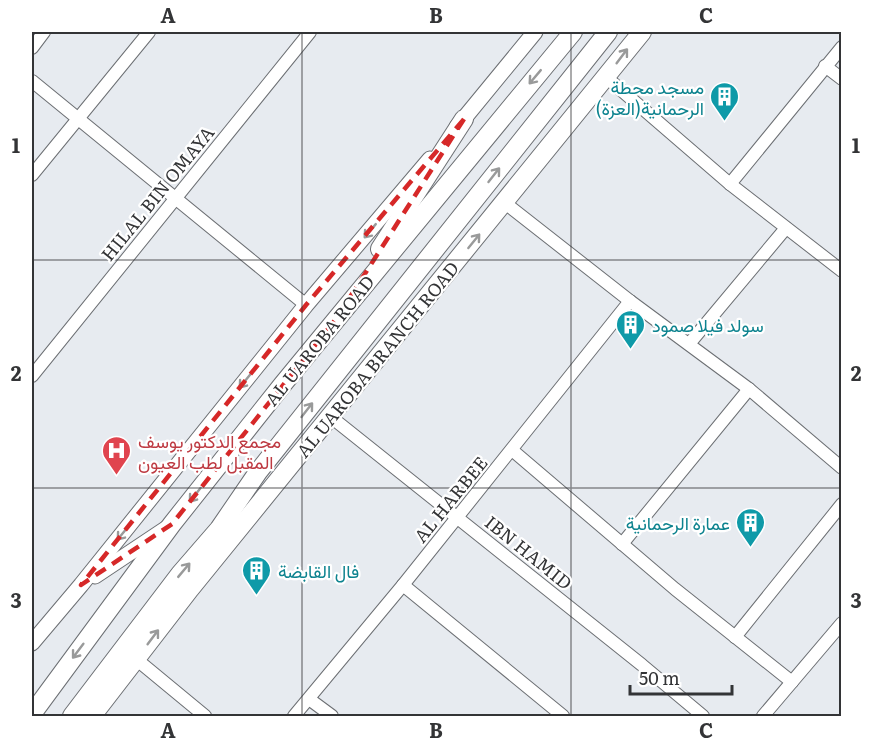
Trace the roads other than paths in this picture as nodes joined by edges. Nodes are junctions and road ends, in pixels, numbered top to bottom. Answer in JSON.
{"nodes":[{"id":1,"x":44,"y":32,"type":"edge"},
{"id":2,"x":149,"y":32,"type":"edge"},
{"id":3,"x":310,"y":32,"type":"edge"},
{"id":4,"x":535,"y":32,"type":"edge"},
{"id":5,"x":573,"y":32,"type":"edge"},
{"id":6,"x":608,"y":32,"type":"edge"},
{"id":7,"x":642,"y":32,"type":"edge"},
{"id":8,"x":842,"y":47,"type":"edge"},
{"id":9,"x":32,"y":48,"type":"edge"},
{"id":10,"x":825,"y":66,"type":"junction"},
{"id":11,"x":606,"y":77,"type":"junction"},
{"id":12,"x":842,"y":79,"type":"edge"},
{"id":13,"x":32,"y":81,"type":"edge"},
{"id":14,"x":78,"y":119,"type":"junction"},
{"id":15,"x":464,"y":119,"type":"junction"},
{"id":16,"x":32,"y":175,"type":"edge"},
{"id":17,"x":730,"y":184,"type":"junction"},
{"id":18,"x":176,"y":198,"type":"junction"},
{"id":19,"x":505,"y":203,"type":"junction"},
{"id":20,"x":786,"y":228,"type":"junction"},
{"id":21,"x":842,"y":271,"type":"edge"},
{"id":22,"x":630,"y":301,"type":"junction"},
{"id":23,"x":306,"y":305,"type":"junction"},
{"id":24,"x":336,"y":319,"type":"junction"},
{"id":25,"x":689,"y":344,"type":"junction"},
{"id":26,"x":32,"y":376,"type":"edge"},
{"id":27,"x":749,"y":389,"type":"junction"},
{"id":28,"x":331,"y":417,"type":"junction"},
{"id":29,"x":512,"y":450,"type":"junction"},
{"id":30,"x":842,"y":468,"type":"edge"},
{"id":31,"x":277,"y":480,"type":"junction"},
{"id":32,"x":842,"y":504,"type":"edge"},
{"id":33,"x":457,"y":518,"type":"junction"},
{"id":34,"x":172,"y":524,"type":"junction"},
{"id":35,"x":219,"y":530,"type":"junction"},
{"id":36,"x":622,"y":544,"type":"junction"},
{"id":37,"x":81,"y":585,"type":"junction"},
{"id":38,"x":403,"y":585,"type":"junction"},
{"id":39,"x":842,"y":623,"type":"edge"},
{"id":40,"x":735,"y":637,"type":"junction"},
{"id":41,"x":32,"y":643,"type":"edge"},
{"id":42,"x":136,"y":659,"type":"junction"},
{"id":43,"x":792,"y":682,"type":"junction"},
{"id":44,"x":309,"y":699,"type":"junction"},
{"id":45,"x":32,"y":714,"type":"edge"},
{"id":46,"x":72,"y":717,"type":"edge"},
{"id":47,"x":92,"y":717,"type":"edge"},
{"id":48,"x":206,"y":717,"type":"edge"},
{"id":49,"x":294,"y":717,"type":"edge"},
{"id":50,"x":332,"y":717,"type":"edge"},
{"id":51,"x":563,"y":717,"type":"edge"},
{"id":52,"x":703,"y":717,"type":"edge"},
{"id":53,"x":763,"y":717,"type":"edge"}],
"edges":[{"from":1,"to":9,"type":"street"},
{"from":2,"to":14,"type":"street"},
{"from":3,"to":18,"type":"street","name":"HILAL BIN OMAYA"},
{"from":4,"to":15,"type":"street"},
{"from":5,"to":24,"type":"main road","name":"AL UAROBA ROAD","one_way":true},
{"from":35,"to":6,"type":"main road","name":"AL UAROBA ROAD","one_way":true},
{"from":11,"to":7,"type":"main road","name":"AL UAROBA BRANCH ROAD","one_way":true},
{"from":8,"to":10,"type":"street"},
{"from":10,"to":12,"type":"street"},
{"from":10,"to":17,"type":"street"},
{"from":11,"to":17,"type":"street"},
{"from":11,"to":19,"type":"main road","name":"AL UAROBA BRANCH ROAD"},
{"from":13,"to":14,"type":"street"},
{"from":14,"to":16,"type":"street"},
{"from":14,"to":18,"type":"street"},
{"from":15,"to":23,"type":"street","one_way":true},
{"from":15,"to":24,"type":"main road"},
{"from":17,"to":20,"type":"street"},
{"from":18,"to":23,"type":"street"},
{"from":18,"to":26,"type":"street","name":"HILAL BIN OMAYA"},
{"from":19,"to":22,"type":"street"},
{"from":28,"to":19,"type":"main road","name":"AL UAROBA BRANCH ROAD","one_way":true},
{"from":20,"to":21,"type":"street"},
{"from":20,"to":25,"type":"street"},
{"from":22,"to":25,"type":"street"},
{"from":22,"to":29,"type":"street","name":"AL HARBEE"},
{"from":23,"to":37,"type":"street","one_way":true},
{"from":24,"to":34,"type":"main road","name":"AL UAROBA ROAD","one_way":true},
{"from":25,"to":27,"type":"street"},
{"from":27,"to":30,"type":"street"},
{"from":27,"to":36,"type":"street"},
{"from":28,"to":31,"type":"main road","name":"AL UAROBA BRANCH ROAD"},
{"from":28,"to":33,"type":"street","name":"IBN HAMID"},
{"from":29,"to":33,"type":"street","name":"AL HARBEE"},
{"from":29,"to":36,"type":"street"},
{"from":31,"to":35,"type":"main road"},
{"from":42,"to":31,"type":"main road","name":"AL UAROBA BRANCH ROAD","one_way":true},
{"from":32,"to":40,"type":"street"},
{"from":33,"to":38,"type":"street","name":"AL HARBEE"},
{"from":33,"to":52,"type":"street","name":"IBN HAMID"},
{"from":34,"to":37,"type":"street"},
{"from":34,"to":45,"type":"main road","name":"AL UAROBA ROAD","one_way":true},
{"from":46,"to":35,"type":"main road","name":"AL UAROBA ROAD","one_way":true},
{"from":36,"to":40,"type":"street"},
{"from":37,"to":41,"type":"street"},
{"from":38,"to":44,"type":"street","name":"AL HARBEE"},
{"from":38,"to":51,"type":"street"},
{"from":39,"to":43,"type":"street"},
{"from":40,"to":43,"type":"street"},
{"from":42,"to":47,"type":"main road","name":"AL UAROBA BRANCH ROAD"},
{"from":42,"to":48,"type":"street"},
{"from":43,"to":53,"type":"street"},
{"from":44,"to":49,"type":"street","name":"AL HARBEE"},
{"from":44,"to":50,"type":"street"}]}
